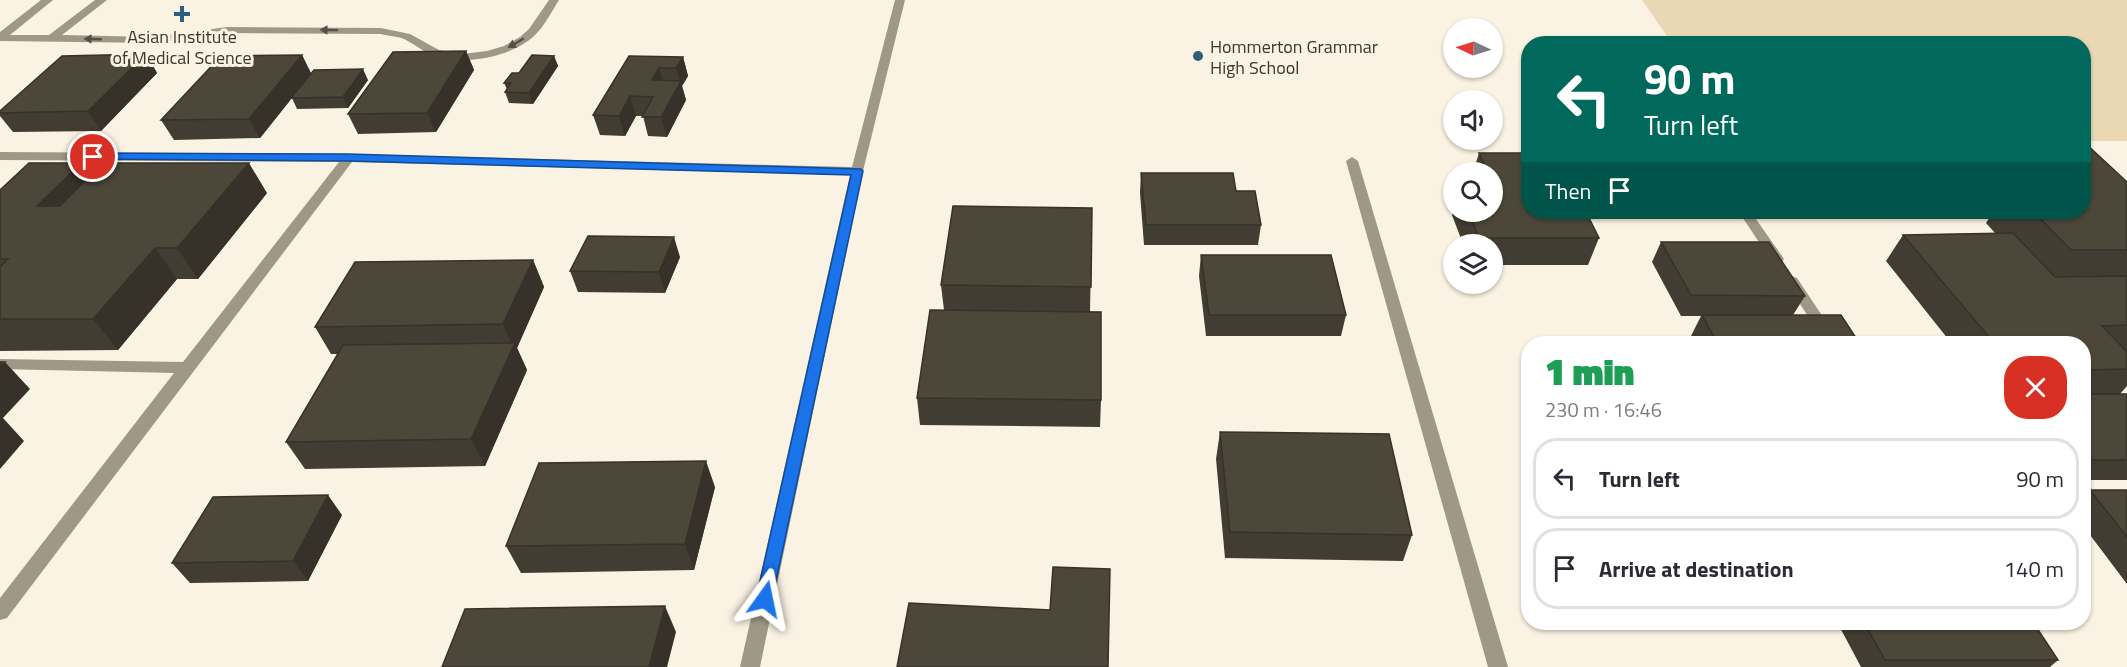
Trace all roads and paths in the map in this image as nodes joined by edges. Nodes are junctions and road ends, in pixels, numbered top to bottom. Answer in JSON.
{"nodes":[{"id":1,"x":48,"y":0,"type":"edge"},
{"id":2,"x":102,"y":0,"type":"edge"},
{"id":3,"x":554,"y":0,"type":"edge"},
{"id":4,"x":900,"y":0,"type":"edge"},
{"id":5,"x":53,"y":37,"type":"junction"},
{"id":6,"x":0,"y":38,"type":"edge"},
{"id":7,"x":0,"y":156,"type":"edge"},
{"id":8,"x":348,"y":158,"type":"junction"},
{"id":9,"x":1352,"y":160,"type":"dead end"},
{"id":10,"x":857,"y":171,"type":"junction"},
{"id":11,"x":1750,"y":219,"type":"edge"},
{"id":12,"x":1829,"y":336,"type":"edge"},
{"id":13,"x":0,"y":364,"type":"edge"},
{"id":14,"x":187,"y":368,"type":"junction"},
{"id":15,"x":0,"y":612,"type":"edge"},
{"id":16,"x":750,"y":667,"type":"edge"},
{"id":17,"x":1498,"y":667,"type":"edge"}],
"edges":[{"from":1,"to":6,"type":"street"},
{"from":2,"to":5,"type":"street"},
{"from":3,"to":5,"type":"street","one_way":true},
{"from":4,"to":10,"type":"street"},
{"from":5,"to":6,"type":"street"},
{"from":7,"to":8,"type":"street"},
{"from":8,"to":10,"type":"street"},
{"from":8,"to":14,"type":"street"},
{"from":9,"to":17,"type":"street"},
{"from":10,"to":16,"type":"street"},
{"from":11,"to":12,"type":"street"},
{"from":13,"to":14,"type":"street"},
{"from":14,"to":15,"type":"street"}]}
